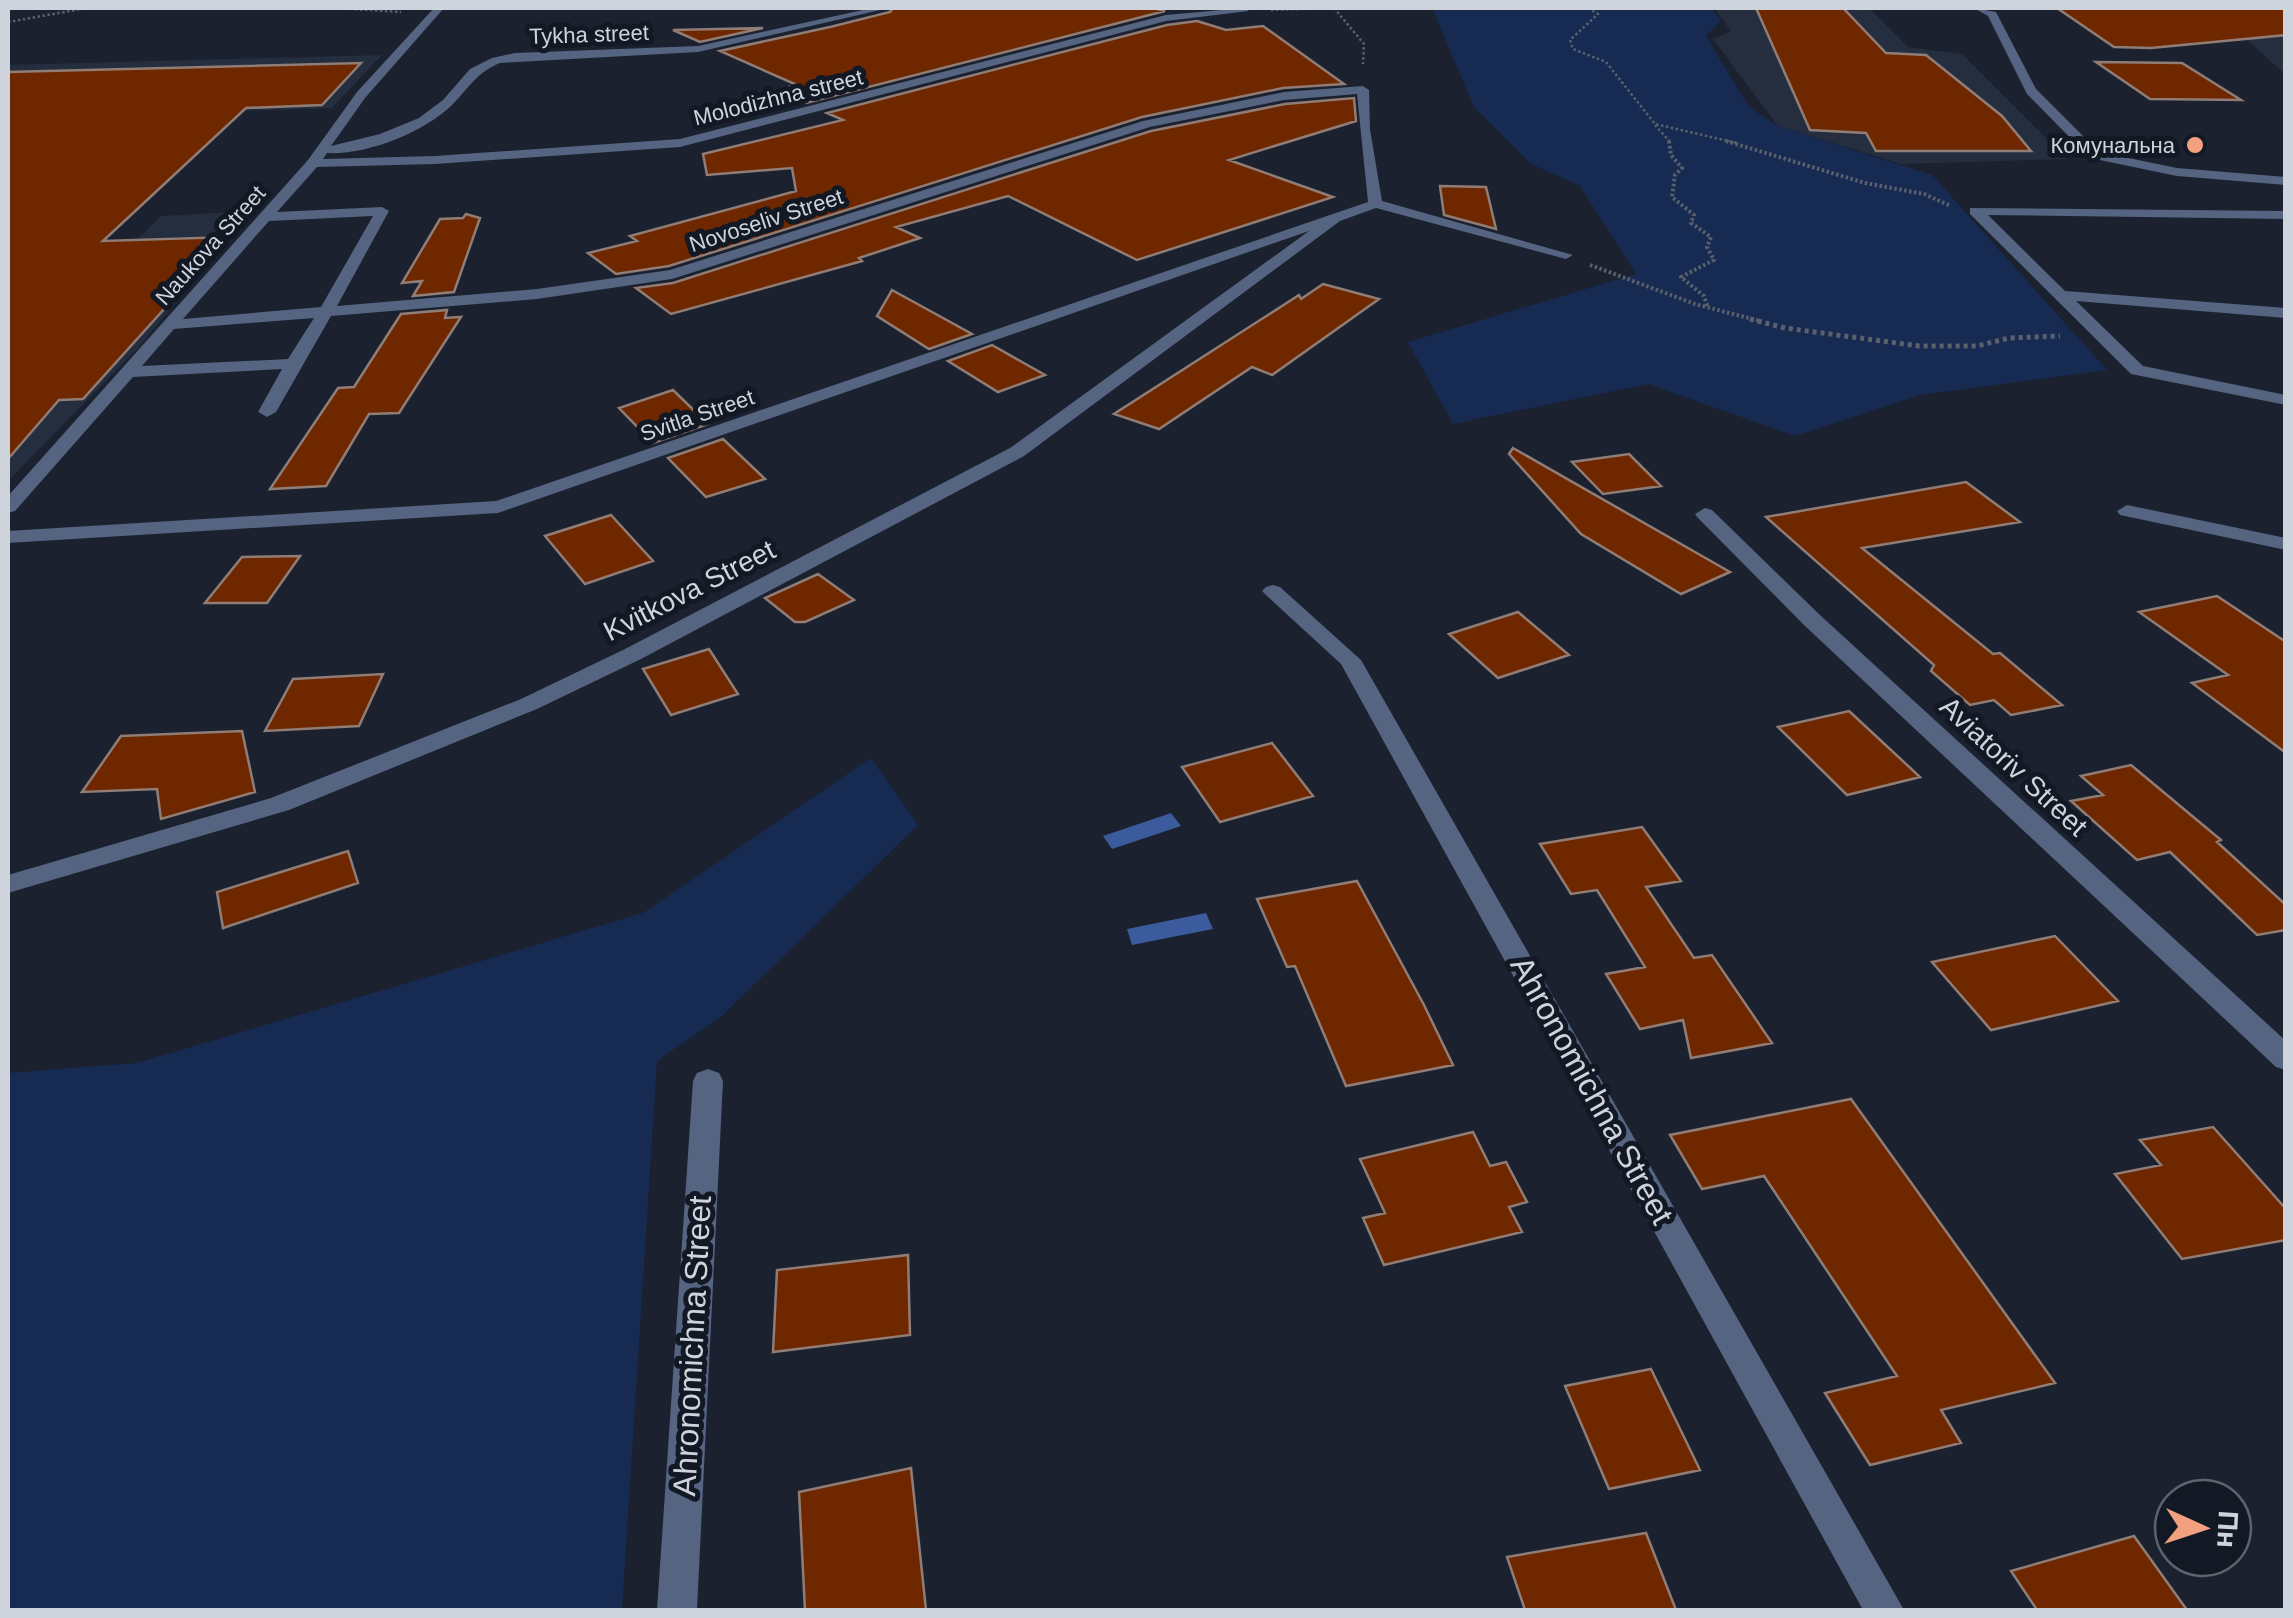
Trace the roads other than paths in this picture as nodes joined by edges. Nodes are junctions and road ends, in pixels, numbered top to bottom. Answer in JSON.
{"nodes":[{"id":1,"x":884,"y":8,"type":"edge"},
{"id":2,"x":1978,"y":8,"type":"edge"},
{"id":3,"x":435,"y":11,"type":"edge"},
{"id":4,"x":1244,"y":11,"type":"road end"},
{"id":5,"x":317,"y":157,"type":"junction"},
{"id":6,"x":2286,"y":181,"type":"edge"},
{"id":7,"x":1375,"y":204,"type":"junction"},
{"id":8,"x":2286,"y":215,"type":"edge"},
{"id":9,"x":265,"y":217,"type":"junction"},
{"id":10,"x":1334,"y":221,"type":"junction"},
{"id":11,"x":1566,"y":256,"type":"road end"},
{"id":12,"x":2058,"y":295,"type":"junction"},
{"id":13,"x":325,"y":312,"type":"junction"},
{"id":14,"x":2286,"y":313,"type":"edge"},
{"id":15,"x":169,"y":325,"type":"junction"},
{"id":16,"x":290,"y":364,"type":"junction"},
{"id":17,"x":127,"y":372,"type":"junction"},
{"id":18,"x":2286,"y":400,"type":"edge"},
{"id":19,"x":267,"y":412,"type":"dead end"},
{"id":20,"x":8,"y":507,"type":"edge"},
{"id":21,"x":2127,"y":511,"type":"dead end"},
{"id":22,"x":1705,"y":514,"type":"dead end"},
{"id":23,"x":8,"y":537,"type":"edge"},
{"id":24,"x":2286,"y":544,"type":"edge"},
{"id":25,"x":1273,"y":590,"type":"dead end"},
{"id":26,"x":8,"y":884,"type":"edge"},
{"id":27,"x":2286,"y":1059,"type":"edge"},
{"id":28,"x":708,"y":1081,"type":"dead end"},
{"id":29,"x":677,"y":1610,"type":"edge"},
{"id":30,"x":1884,"y":1610,"type":"edge"}],
"edges":[{"from":1,"to":5,"type":"street","name":"Tykha street"},
{"from":2,"to":6,"type":"street"},
{"from":3,"to":5,"type":"street","name":"Naukova Street"},
{"from":4,"to":5,"type":"street","name":"Molodizhna street"},
{"from":5,"to":9,"type":"street","name":"Naukova Street"},
{"from":7,"to":10,"type":"street","name":"Svitla Street"},
{"from":7,"to":11,"type":"street"},
{"from":7,"to":13,"type":"street","name":"Novoseliv Street"},
{"from":8,"to":12,"type":"street"},
{"from":9,"to":13,"type":"street"},
{"from":9,"to":15,"type":"street","name":"Naukova Street"},
{"from":10,"to":23,"type":"street","name":"Svitla Street"},
{"from":10,"to":26,"type":"street","name":"Kvitkova Street"},
{"from":12,"to":14,"type":"street"},
{"from":12,"to":18,"type":"street"},
{"from":13,"to":15,"type":"street","name":"Novoseliv Street"},
{"from":13,"to":16,"type":"street"},
{"from":15,"to":17,"type":"street","name":"Naukova Street"},
{"from":16,"to":17,"type":"street"},
{"from":16,"to":19,"type":"street"},
{"from":17,"to":20,"type":"street","name":"Naukova Street"},
{"from":21,"to":24,"type":"street"},
{"from":22,"to":27,"type":"street","name":"Aviatoriv Street"},
{"from":25,"to":30,"type":"street","name":"Ahronomichna Street"},
{"from":28,"to":29,"type":"street","name":"Ahronomichna Street"}]}
